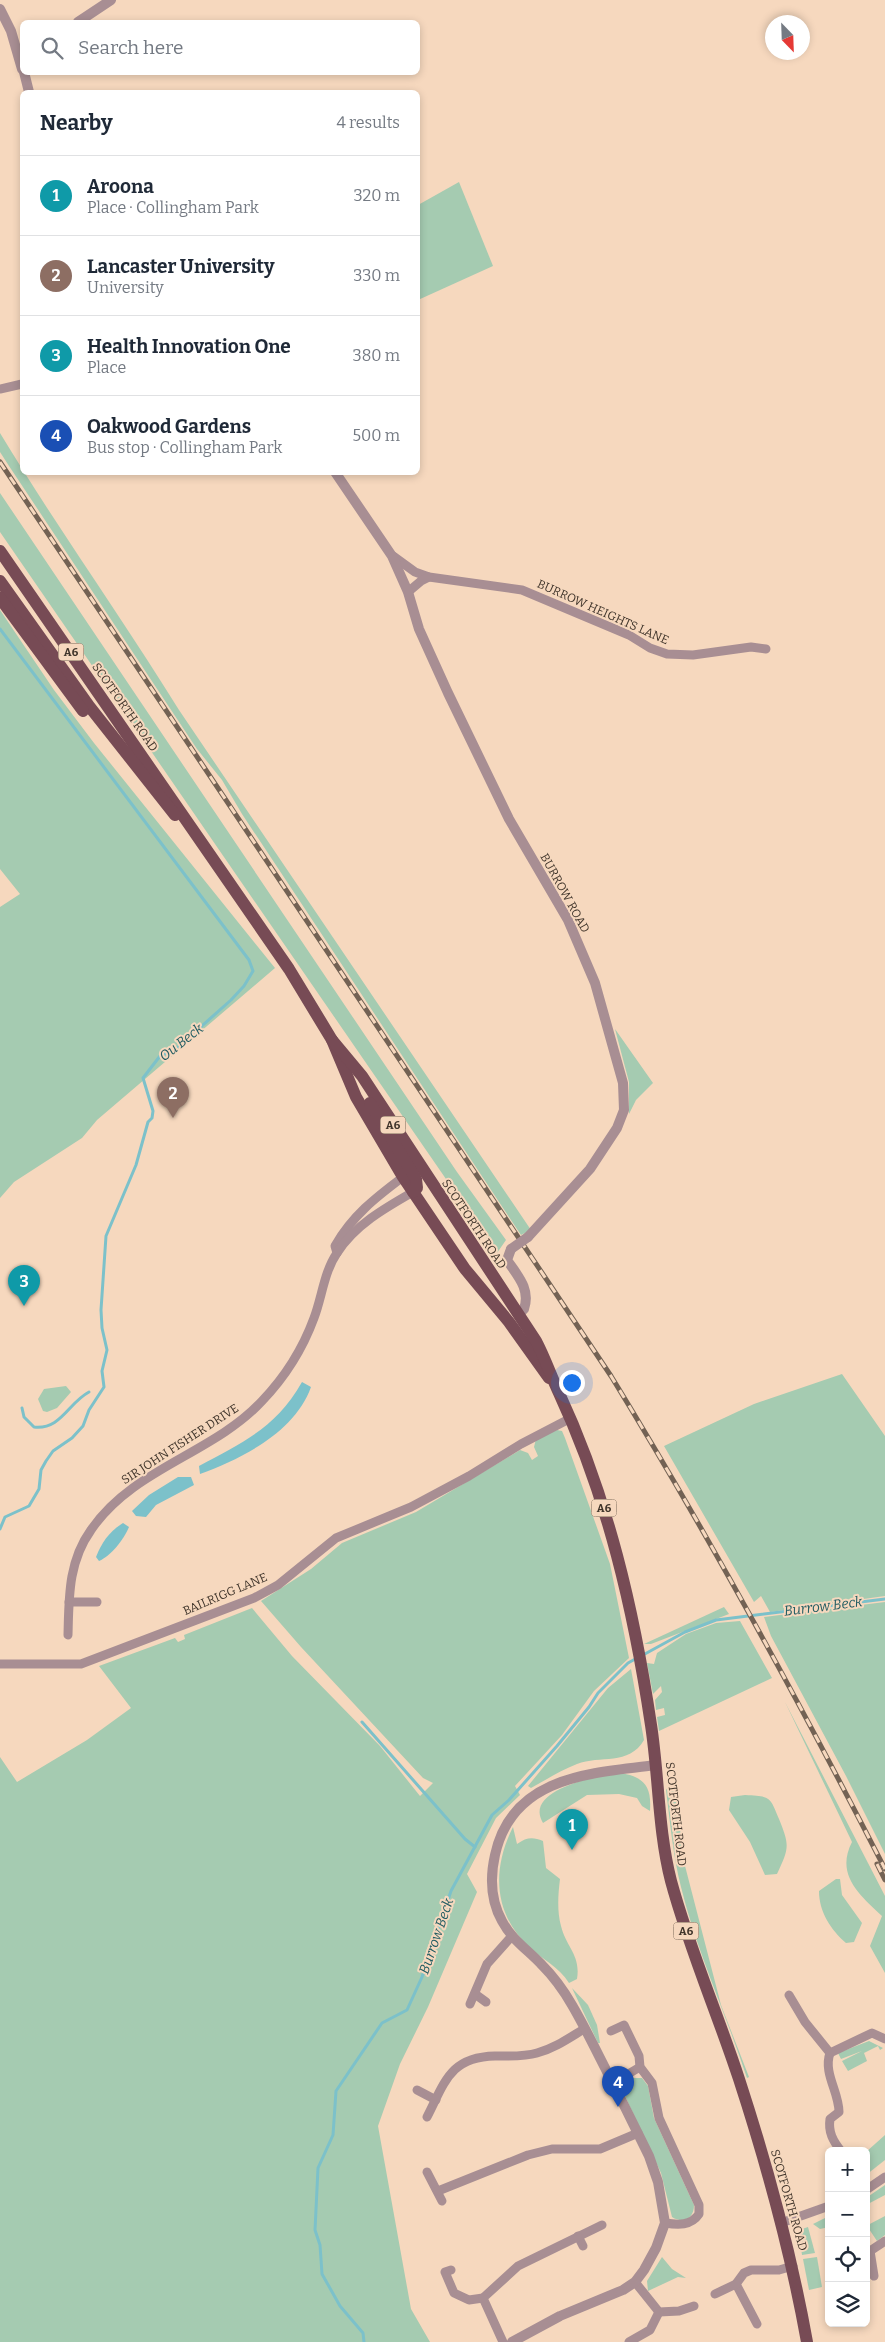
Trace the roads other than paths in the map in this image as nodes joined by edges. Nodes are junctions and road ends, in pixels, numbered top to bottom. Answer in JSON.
{"nodes":[{"id":1,"x":111,"y":0,"type":"edge"},
{"id":2,"x":0,"y":9,"type":"edge"},
{"id":3,"x":81,"y":20,"type":"edge"},
{"id":4,"x":20,"y":60,"type":"edge"},
{"id":5,"x":24,"y":75,"type":"edge"},
{"id":6,"x":28,"y":90,"type":"edge"},
{"id":7,"x":20,"y":384,"type":"edge"},
{"id":8,"x":0,"y":389,"type":"edge"},
{"id":9,"x":337,"y":475,"type":"edge"},
{"id":10,"x":0,"y":551,"type":"edge"},
{"id":11,"x":392,"y":556,"type":"junction"},
{"id":12,"x":429,"y":577,"type":"junction"},
{"id":13,"x":0,"y":581,"type":"edge"},
{"id":14,"x":408,"y":592,"type":"junction"},
{"id":15,"x":0,"y":598,"type":"edge"},
{"id":16,"x":766,"y":649,"type":"dead end"},
{"id":17,"x":157,"y":795,"type":"junction"},
{"id":18,"x":210,"y":854,"type":"junction"},
{"id":19,"x":332,"y":1040,"type":"junction"},
{"id":20,"x":413,"y":1175,"type":"junction"},
{"id":21,"x":413,"y":1192,"type":"junction"},
{"id":22,"x":336,"y":1253,"type":"junction"},
{"id":23,"x":514,"y":1318,"type":"junction"},
{"id":24,"x":571,"y":1418,"type":"junction"},
{"id":25,"x":69,"y":1602,"type":"junction"},
{"id":26,"x":97,"y":1602,"type":"dead end"},
{"id":27,"x":68,"y":1636,"type":"dead end"},
{"id":28,"x":0,"y":1664,"type":"edge"},
{"id":29,"x":656,"y":1765,"type":"junction"},
{"id":30,"x":511,"y":1937,"type":"junction"},
{"id":31,"x":475,"y":1994,"type":"junction"},
{"id":32,"x":789,"y":1995,"type":"dead end"},
{"id":33,"x":486,"y":2002,"type":"dead end"},
{"id":34,"x":470,"y":2004,"type":"dead end"},
{"id":35,"x":584,"y":2029,"type":"junction"},
{"id":36,"x":611,"y":2031,"type":"dead end"},
{"id":37,"x":885,"y":2039,"type":"edge"},
{"id":38,"x":830,"y":2053,"type":"junction"},
{"id":39,"x":640,"y":2067,"type":"junction"},
{"id":40,"x":613,"y":2083,"type":"junction"},
{"id":41,"x":417,"y":2090,"type":"dead end"},
{"id":42,"x":436,"y":2100,"type":"junction"},
{"id":43,"x":427,"y":2117,"type":"dead end"},
{"id":44,"x":638,"y":2133,"type":"junction"},
{"id":45,"x":838,"y":2147,"type":"edge"},
{"id":46,"x":427,"y":2172,"type":"dead end"},
{"id":47,"x":885,"y":2177,"type":"edge"},
{"id":48,"x":870,"y":2187,"type":"edge"},
{"id":49,"x":438,"y":2191,"type":"junction"},
{"id":50,"x":442,"y":2201,"type":"dead end"},
{"id":51,"x":825,"y":2207,"type":"edge"},
{"id":52,"x":665,"y":2223,"type":"junction"},
{"id":53,"x":781,"y":2223,"type":"junction"},
{"id":54,"x":602,"y":2225,"type":"dead end"},
{"id":55,"x":578,"y":2236,"type":"junction"},
{"id":56,"x":885,"y":2240,"type":"edge"},
{"id":57,"x":583,"y":2246,"type":"dead end"},
{"id":58,"x":793,"y":2266,"type":"junction"},
{"id":59,"x":451,"y":2270,"type":"dead end"},
{"id":60,"x":874,"y":2276,"type":"dead end"},
{"id":61,"x":635,"y":2282,"type":"junction"},
{"id":62,"x":736,"y":2284,"type":"junction"},
{"id":63,"x":715,"y":2294,"type":"dead end"},
{"id":64,"x":483,"y":2298,"type":"junction"},
{"id":65,"x":694,"y":2306,"type":"dead end"},
{"id":66,"x":659,"y":2312,"type":"junction"},
{"id":67,"x":757,"y":2324,"type":"dead end"},
{"id":68,"x":503,"y":2342,"type":"edge"},
{"id":69,"x":512,"y":2342,"type":"edge"},
{"id":70,"x":629,"y":2342,"type":"edge"},
{"id":71,"x":807,"y":2342,"type":"edge"}],
"edges":[{"from":1,"to":3,"type":"street"},
{"from":2,"to":4,"type":"street"},
{"from":5,"to":6,"type":"street"},
{"from":7,"to":8,"type":"street"},
{"from":9,"to":11,"type":"street","name":"BURROW ROAD"},
{"from":10,"to":18,"type":"main road","name":"SCOTFORTH ROAD","number":"A6"},
{"from":11,"to":12,"type":"street","name":"BURROW HEIGHTS LANE"},
{"from":11,"to":14,"type":"street","name":"BURROW ROAD"},
{"from":12,"to":14,"type":"street"},
{"from":12,"to":16,"type":"street","name":"BURROW HEIGHTS LANE"},
{"from":13,"to":17,"type":"main road","name":"SCOTFORTH ROAD","number":"A6"},
{"from":14,"to":23,"type":"street","name":"BURROW ROAD","bridge":true},
{"from":15,"to":17,"type":"main road"},
{"from":17,"to":18,"type":"main road","name":"SCOTFORTH ROAD","number":"A6"},
{"from":18,"to":19,"type":"main road","name":"SCOTFORTH ROAD","number":"A6"},
{"from":19,"to":20,"type":"main road","name":"SCOTFORTH ROAD","number":"A6"},
{"from":19,"to":20,"type":"main road","name":"SCOTFORTH ROAD","number":"A6"},
{"from":20,"to":21,"type":"main road","name":"SCOTFORTH ROAD","number":"A6"},
{"from":20,"to":22,"type":"street","name":"SIR JOHN FISHER DRIVE"},
{"from":20,"to":23,"type":"main road","name":"SCOTFORTH ROAD","number":"A6"},
{"from":21,"to":22,"type":"street","name":"SIR JOHN FISHER DRIVE"},
{"from":21,"to":23,"type":"main road","name":"SCOTFORTH ROAD","number":"A6"},
{"from":22,"to":25,"type":"street","name":"SIR JOHN FISHER DRIVE"},
{"from":23,"to":24,"type":"main road","name":"SCOTFORTH ROAD","number":"A6"},
{"from":24,"to":28,"type":"street","name":"BAILRIGG LANE"},
{"from":24,"to":29,"type":"main road","name":"SCOTFORTH ROAD","number":"A6"},
{"from":25,"to":26,"type":"street"},
{"from":25,"to":27,"type":"street","name":"SIR JOHN FISHER DRIVE"},
{"from":29,"to":30,"type":"street"},
{"from":29,"to":53,"type":"main road","name":"SCOTFORTH ROAD","number":"A6"},
{"from":30,"to":31,"type":"street"},
{"from":30,"to":35,"type":"street"},
{"from":31,"to":33,"type":"street"},
{"from":31,"to":34,"type":"street"},
{"from":32,"to":38,"type":"street"},
{"from":35,"to":40,"type":"street"},
{"from":35,"to":42,"type":"street"},
{"from":36,"to":39,"type":"street"},
{"from":37,"to":38,"type":"street"},
{"from":38,"to":45,"type":"street"},
{"from":39,"to":40,"type":"street"},
{"from":39,"to":52,"type":"street"},
{"from":40,"to":44,"type":"street"},
{"from":41,"to":42,"type":"street"},
{"from":42,"to":43,"type":"street"},
{"from":44,"to":49,"type":"street"},
{"from":44,"to":52,"type":"street"},
{"from":46,"to":49,"type":"street"},
{"from":47,"to":48,"type":"street"},
{"from":49,"to":50,"type":"street"},
{"from":51,"to":53,"type":"street"},
{"from":52,"to":61,"type":"street"},
{"from":53,"to":58,"type":"main road","name":"SCOTFORTH ROAD","number":"A6"},
{"from":54,"to":55,"type":"street"},
{"from":55,"to":57,"type":"street"},
{"from":55,"to":64,"type":"street"},
{"from":56,"to":60,"type":"street"},
{"from":58,"to":62,"type":"street","name":"SCOTFORTH ROAD"},
{"from":58,"to":71,"type":"main road","name":"SCOTFORTH ROAD","number":"A6"},
{"from":59,"to":64,"type":"street"},
{"from":61,"to":66,"type":"street"},
{"from":61,"to":69,"type":"street"},
{"from":62,"to":63,"type":"street","name":"SCOTFORTH ROAD"},
{"from":62,"to":67,"type":"street"},
{"from":64,"to":68,"type":"street"},
{"from":65,"to":66,"type":"street"},
{"from":66,"to":70,"type":"street"}]}
